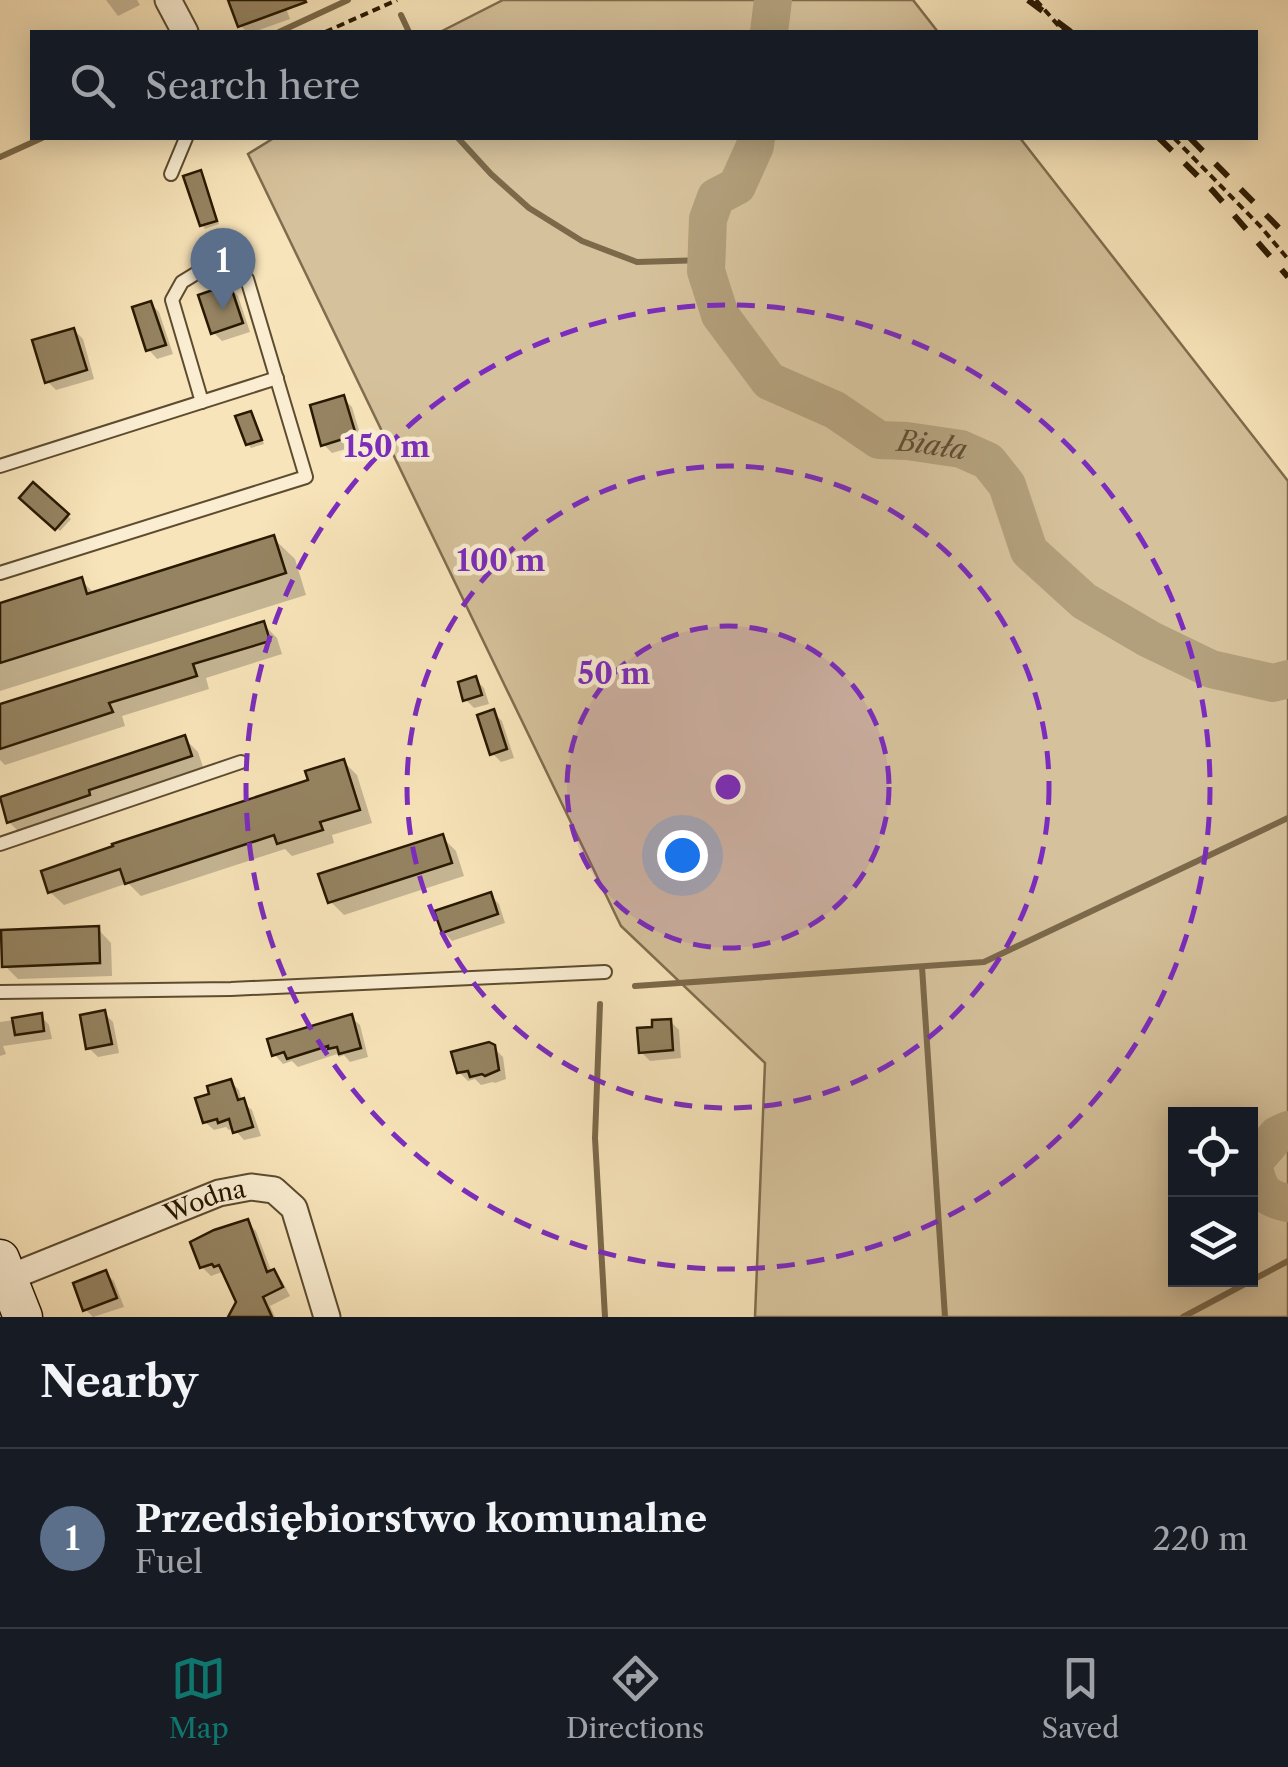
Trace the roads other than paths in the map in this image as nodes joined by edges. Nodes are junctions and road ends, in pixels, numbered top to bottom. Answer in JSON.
{"nodes":[{"id":1,"x":168,"y":0,"type":"edge"},
{"id":2,"x":184,"y":30,"type":"edge"},
{"id":3,"x":185,"y":140,"type":"edge"},
{"id":4,"x":171,"y":174,"type":"dead end"},
{"id":5,"x":276,"y":378,"type":"junction"},
{"id":6,"x":202,"y":402,"type":"junction"},
{"id":7,"x":0,"y":466,"type":"edge"},
{"id":8,"x":0,"y":574,"type":"edge"},
{"id":9,"x":241,"y":762,"type":"dead end"},
{"id":10,"x":0,"y":844,"type":"edge"},
{"id":11,"x":604,"y":972,"type":"dead end"},
{"id":12,"x":0,"y":992,"type":"edge"},
{"id":13,"x":4,"y":1269,"type":"edge"},
{"id":14,"x":23,"y":1317,"type":"edge"},
{"id":15,"x":327,"y":1317,"type":"edge"}],
"edges":[{"from":1,"to":2,"type":"street"},
{"from":3,"to":4,"type":"lane"},
{"from":5,"to":6,"type":"lane"},
{"from":5,"to":6,"type":"lane"},
{"from":5,"to":8,"type":"lane"},
{"from":6,"to":7,"type":"lane"},
{"from":9,"to":10,"type":"lane"},
{"from":11,"to":12,"type":"lane"},
{"from":13,"to":14,"type":"street"},
{"from":13,"to":15,"type":"street","name":"Wodna"}]}
